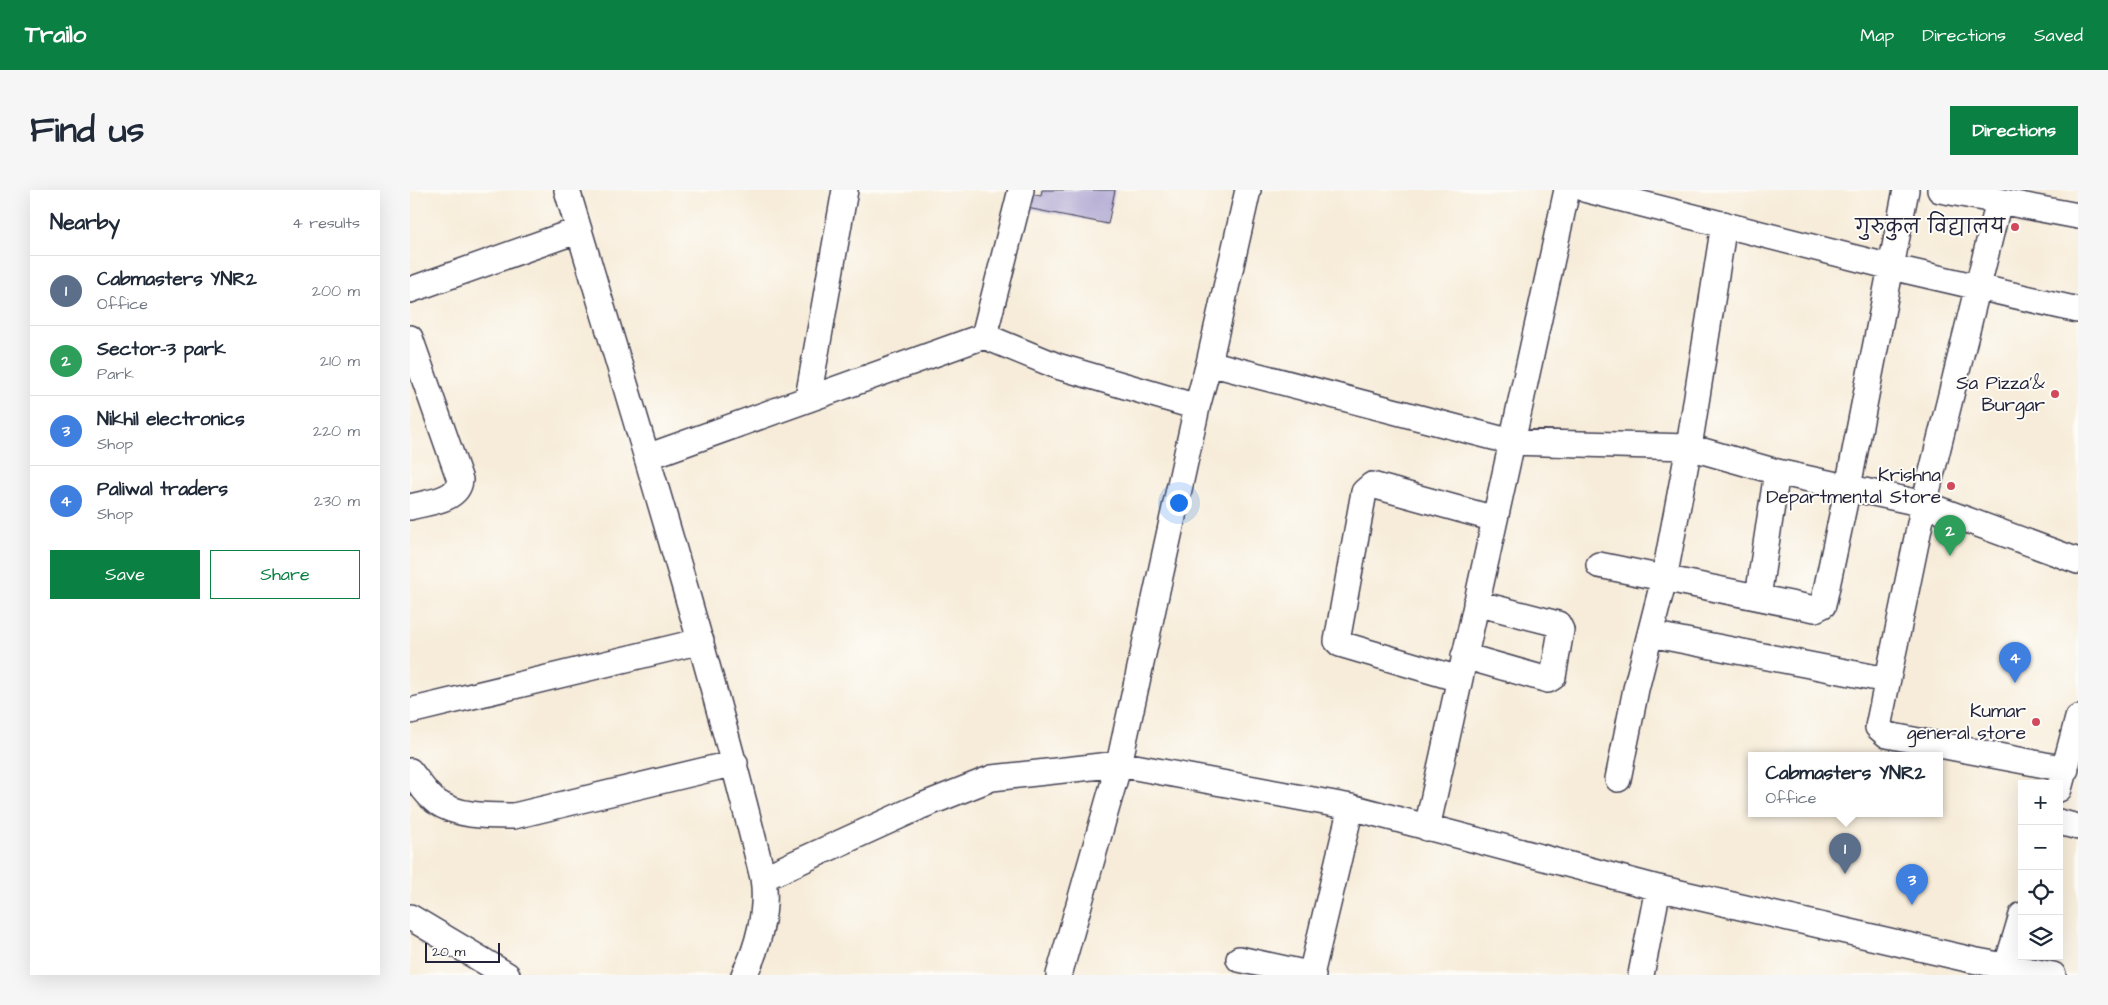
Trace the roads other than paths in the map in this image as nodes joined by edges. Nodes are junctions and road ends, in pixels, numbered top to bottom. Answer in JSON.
{"nodes":[{"id":1,"x":567,"y":190,"type":"edge"},
{"id":2,"x":845,"y":190,"type":"edge"},
{"id":3,"x":1021,"y":190,"type":"edge"},
{"id":4,"x":1248,"y":190,"type":"edge"},
{"id":5,"x":1567,"y":190,"type":"edge"},
{"id":6,"x":1587,"y":190,"type":"edge"},
{"id":7,"x":1906,"y":190,"type":"edge"},
{"id":8,"x":1948,"y":191,"type":"edge"},
{"id":9,"x":1999,"y":201,"type":"junction"},
{"id":10,"x":2078,"y":216,"type":"edge"},
{"id":11,"x":1724,"y":224,"type":"junction"},
{"id":12,"x":579,"y":230,"type":"junction"},
{"id":13,"x":1891,"y":267,"type":"junction"},
{"id":14,"x":1978,"y":288,"type":"junction"},
{"id":15,"x":410,"y":290,"type":"edge"},
{"id":16,"x":2078,"y":310,"type":"edge"},
{"id":17,"x":984,"y":336,"type":"junction"},
{"id":18,"x":410,"y":338,"type":"edge"},
{"id":19,"x":1209,"y":363,"type":"junction"},
{"id":20,"x":808,"y":398,"type":"junction"},
{"id":21,"x":1196,"y":407,"type":"junction"},
{"id":22,"x":1512,"y":442,"type":"junction"},
{"id":23,"x":1689,"y":447,"type":"junction"},
{"id":24,"x":647,"y":458,"type":"junction"},
{"id":25,"x":1776,"y":472,"type":"junction"},
{"id":26,"x":1848,"y":488,"type":"junction"},
{"id":27,"x":1924,"y":504,"type":"junction"},
{"id":28,"x":410,"y":507,"type":"edge"},
{"id":29,"x":1495,"y":519,"type":"junction"},
{"id":30,"x":2078,"y":561,"type":"edge"},
{"id":31,"x":1599,"y":565,"type":"dead end"},
{"id":32,"x":1664,"y":579,"type":"junction"},
{"id":33,"x":1758,"y":597,"type":"junction"},
{"id":34,"x":1476,"y":603,"type":"junction"},
{"id":35,"x":1650,"y":634,"type":"junction"},
{"id":36,"x":701,"y":641,"type":"junction"},
{"id":37,"x":1461,"y":667,"type":"junction"},
{"id":38,"x":1886,"y":680,"type":"junction"},
{"id":39,"x":410,"y":712,"type":"edge"},
{"id":40,"x":2078,"y":718,"type":"edge"},
{"id":41,"x":735,"y":763,"type":"junction"},
{"id":42,"x":1119,"y":764,"type":"junction"},
{"id":43,"x":410,"y":771,"type":"edge"},
{"id":44,"x":1618,"y":779,"type":"dead end"},
{"id":45,"x":2063,"y":779,"type":"edge"},
{"id":46,"x":1351,"y":807,"type":"junction"},
{"id":47,"x":2063,"y":823,"type":"edge"},
{"id":48,"x":2078,"y":827,"type":"edge"},
{"id":49,"x":1427,"y":828,"type":"junction"},
{"id":50,"x":763,"y":878,"type":"junction"},
{"id":51,"x":1658,"y":888,"type":"junction"},
{"id":52,"x":410,"y":917,"type":"edge"},
{"id":53,"x":2018,"y":928,"type":"edge"},
{"id":54,"x":1239,"y":958,"type":"dead end"},
{"id":55,"x":2007,"y":965,"type":"junction"},
{"id":56,"x":1971,"y":967,"type":"edge"},
{"id":57,"x":507,"y":975,"type":"edge"},
{"id":58,"x":744,"y":975,"type":"edge"},
{"id":59,"x":1059,"y":975,"type":"edge"},
{"id":60,"x":1312,"y":975,"type":"edge"},
{"id":61,"x":1641,"y":975,"type":"edge"},
{"id":62,"x":2053,"y":975,"type":"edge"}],
"edges":[{"from":1,"to":12,"type":"street"},
{"from":2,"to":20,"type":"street"},
{"from":3,"to":17,"type":"street"},
{"from":4,"to":19,"type":"street"},
{"from":5,"to":22,"type":"street"},
{"from":6,"to":11,"type":"street"},
{"from":7,"to":13,"type":"street"},
{"from":8,"to":9,"type":"street"},
{"from":9,"to":10,"type":"street"},
{"from":9,"to":14,"type":"street"},
{"from":11,"to":13,"type":"street"},
{"from":11,"to":23,"type":"street"},
{"from":12,"to":15,"type":"street"},
{"from":12,"to":24,"type":"street"},
{"from":13,"to":14,"type":"street"},
{"from":13,"to":26,"type":"street"},
{"from":14,"to":16,"type":"street"},
{"from":14,"to":27,"type":"street"},
{"from":17,"to":20,"type":"street"},
{"from":17,"to":21,"type":"street"},
{"from":18,"to":28,"type":"street"},
{"from":19,"to":21,"type":"street"},
{"from":19,"to":22,"type":"street"},
{"from":20,"to":24,"type":"street"},
{"from":21,"to":42,"type":"street"},
{"from":22,"to":23,"type":"street"},
{"from":22,"to":29,"type":"street"},
{"from":23,"to":25,"type":"street"},
{"from":23,"to":32,"type":"street"},
{"from":24,"to":36,"type":"street"},
{"from":25,"to":26,"type":"street"},
{"from":25,"to":33,"type":"street"},
{"from":26,"to":27,"type":"street"},
{"from":26,"to":33,"type":"street"},
{"from":27,"to":30,"type":"street"},
{"from":27,"to":38,"type":"street"},
{"from":29,"to":34,"type":"street"},
{"from":29,"to":37,"type":"street"},
{"from":31,"to":32,"type":"street"},
{"from":32,"to":33,"type":"street"},
{"from":32,"to":35,"type":"street"},
{"from":34,"to":37,"type":"street"},
{"from":34,"to":37,"type":"street"},
{"from":35,"to":38,"type":"street"},
{"from":35,"to":44,"type":"street"},
{"from":36,"to":39,"type":"street"},
{"from":36,"to":41,"type":"street"},
{"from":37,"to":49,"type":"street"},
{"from":38,"to":45,"type":"street"},
{"from":40,"to":45,"type":"street"},
{"from":41,"to":43,"type":"street"},
{"from":41,"to":50,"type":"street"},
{"from":42,"to":46,"type":"street"},
{"from":42,"to":50,"type":"street"},
{"from":42,"to":59,"type":"street"},
{"from":46,"to":49,"type":"street"},
{"from":46,"to":60,"type":"street"},
{"from":47,"to":48,"type":"street"},
{"from":49,"to":51,"type":"street"},
{"from":50,"to":58,"type":"street"},
{"from":51,"to":56,"type":"street"},
{"from":51,"to":61,"type":"street"},
{"from":52,"to":57,"type":"street"},
{"from":53,"to":55,"type":"street"},
{"from":54,"to":60,"type":"street"},
{"from":55,"to":56,"type":"street"},
{"from":55,"to":62,"type":"street"}]}
